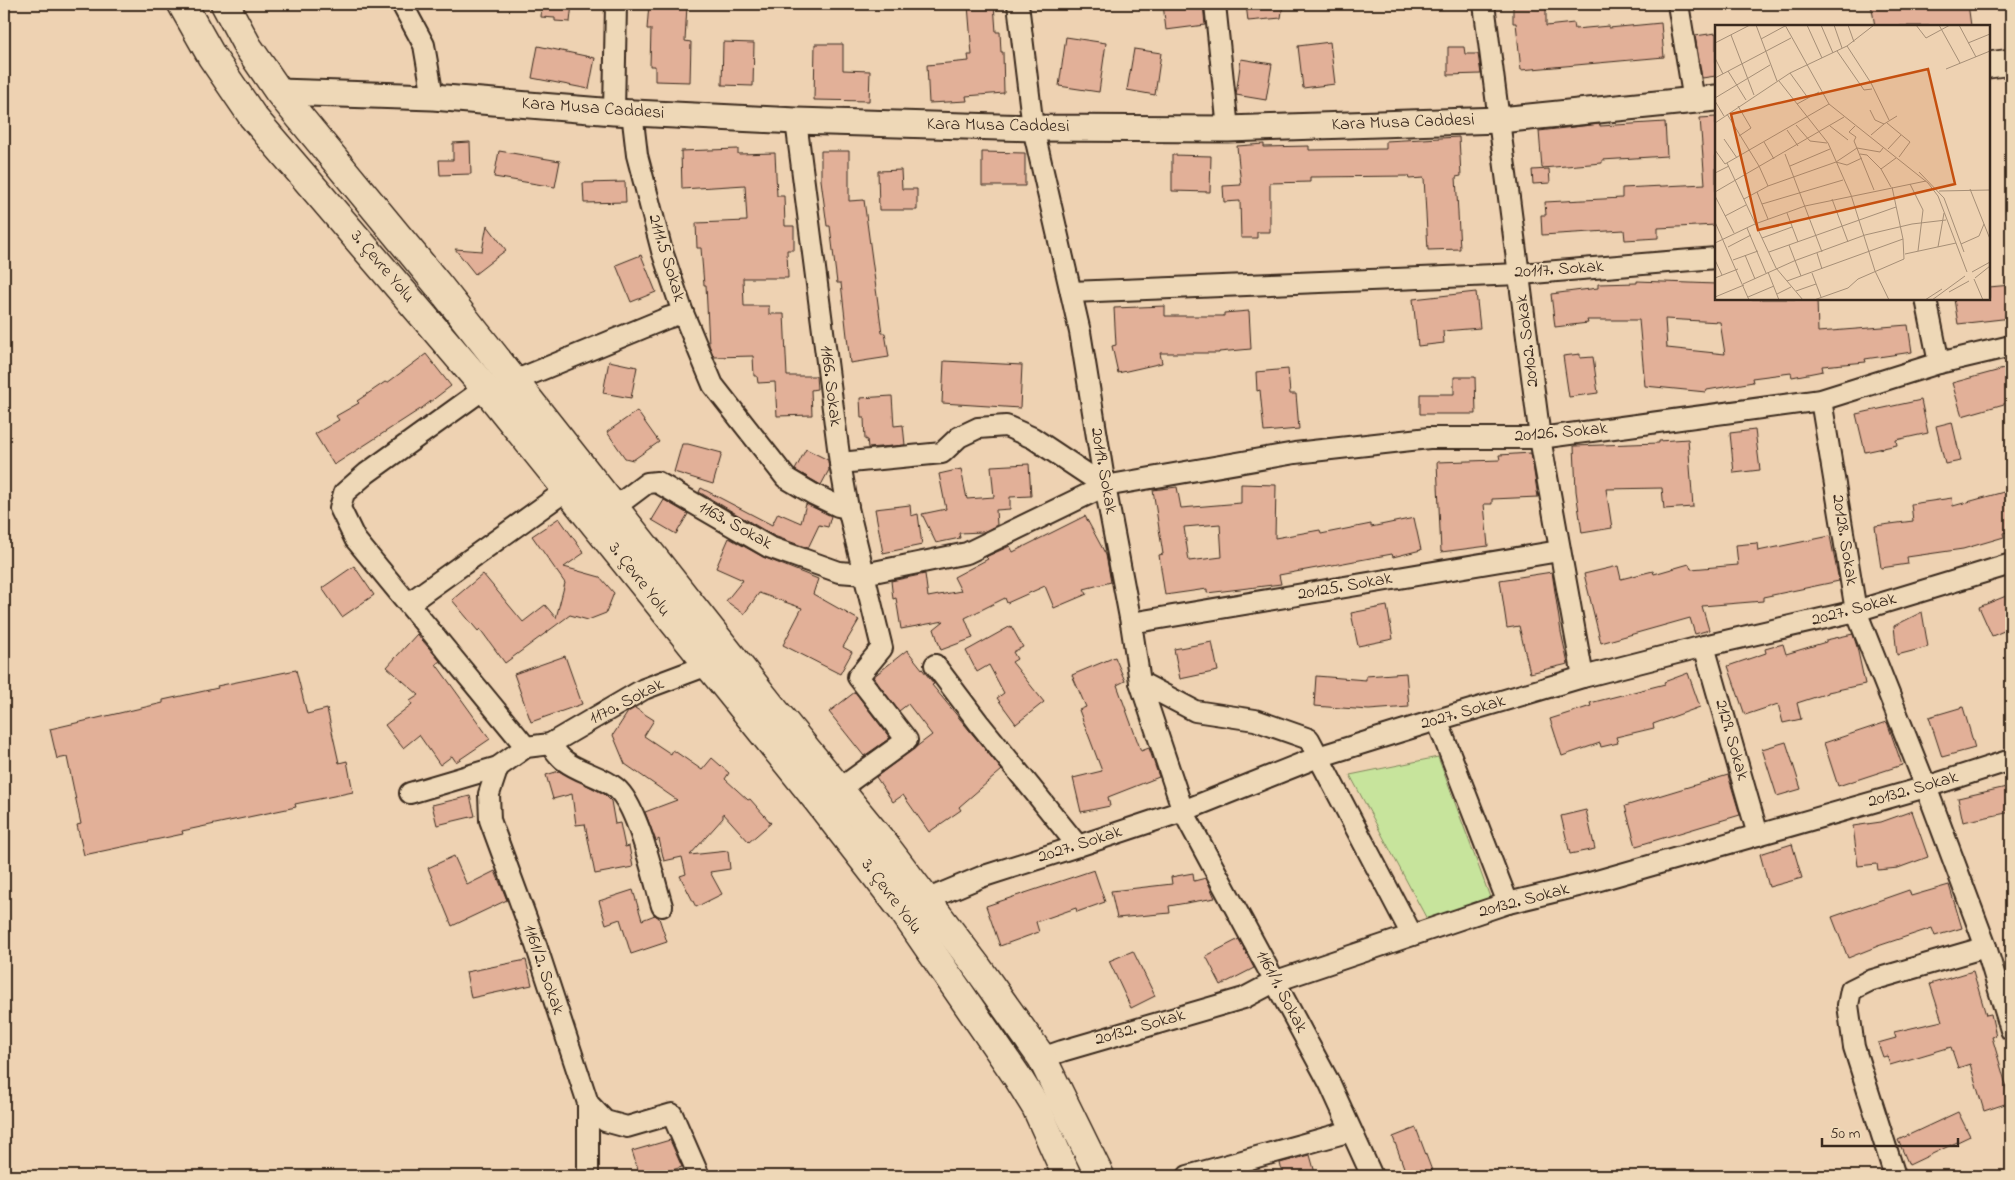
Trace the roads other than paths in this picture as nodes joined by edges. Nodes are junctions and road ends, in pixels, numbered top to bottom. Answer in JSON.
{"nodes":[{"id":1,"x":182,"y":4,"type":"edge"},
{"id":2,"x":225,"y":4,"type":"edge"},
{"id":3,"x":402,"y":4,"type":"edge"},
{"id":4,"x":616,"y":4,"type":"edge"},
{"id":5,"x":1018,"y":4,"type":"edge"},
{"id":6,"x":1215,"y":4,"type":"edge"},
{"id":7,"x":1484,"y":4,"type":"edge"},
{"id":8,"x":1678,"y":4,"type":"edge"},
{"id":9,"x":2011,"y":62,"type":"edge"},
{"id":10,"x":1990,"y":65,"type":"edge"},
{"id":11,"x":279,"y":92,"type":"junction"},
{"id":12,"x":433,"y":97,"type":"junction"},
{"id":13,"x":1705,"y":100,"type":"edge"},
{"id":14,"x":623,"y":112,"type":"junction"},
{"id":15,"x":1500,"y":120,"type":"junction"},
{"id":16,"x":796,"y":121,"type":"junction"},
{"id":17,"x":1033,"y":128,"type":"junction"},
{"id":18,"x":1228,"y":129,"type":"junction"},
{"id":19,"x":1715,"y":258,"type":"edge"},
{"id":20,"x":1520,"y":274,"type":"junction"},
{"id":21,"x":1071,"y":292,"type":"junction"},
{"id":22,"x":1926,"y":300,"type":"edge"},
{"id":23,"x":683,"y":313,"type":"junction"},
{"id":24,"x":2011,"y":346,"type":"edge"},
{"id":25,"x":1939,"y":363,"type":"junction"},
{"id":26,"x":514,"y":381,"type":"junction"},
{"id":27,"x":485,"y":388,"type":"junction"},
{"id":28,"x":1821,"y":400,"type":"junction"},
{"id":29,"x":1540,"y":438,"type":"junction"},
{"id":30,"x":840,"y":463,"type":"junction"},
{"id":31,"x":1105,"y":486,"type":"junction"},
{"id":32,"x":568,"y":489,"type":"junction"},
{"id":33,"x":615,"y":508,"type":"junction"},
{"id":34,"x":848,"y":508,"type":"junction"},
{"id":35,"x":1560,"y":551,"type":"junction"},
{"id":36,"x":2011,"y":564,"type":"edge"},
{"id":37,"x":864,"y":574,"type":"junction"},
{"id":38,"x":408,"y":602,"type":"junction"},
{"id":39,"x":1856,"y":612,"type":"junction"},
{"id":40,"x":1131,"y":623,"type":"junction"},
{"id":41,"x":1704,"y":646,"type":"junction"},
{"id":42,"x":708,"y":665,"type":"junction"},
{"id":43,"x":935,"y":665,"type":"dead end"},
{"id":44,"x":1583,"y":677,"type":"junction"},
{"id":45,"x":1140,"y":682,"type":"junction"},
{"id":46,"x":1437,"y":720,"type":"junction"},
{"id":47,"x":550,"y":744,"type":"junction"},
{"id":48,"x":526,"y":747,"type":"junction"},
{"id":49,"x":1318,"y":757,"type":"junction"},
{"id":50,"x":2011,"y":760,"type":"edge"},
{"id":51,"x":498,"y":767,"type":"junction"},
{"id":52,"x":1926,"y":787,"type":"junction"},
{"id":53,"x":838,"y":790,"type":"junction"},
{"id":54,"x":410,"y":793,"type":"dead end"},
{"id":55,"x":1183,"y":811,"type":"junction"},
{"id":56,"x":1758,"y":835,"type":"junction"},
{"id":57,"x":1078,"y":846,"type":"junction"},
{"id":58,"x":926,"y":900,"type":"junction"},
{"id":59,"x":1508,"y":903,"type":"junction"},
{"id":60,"x":662,"y":906,"type":"dead end"},
{"id":61,"x":1412,"y":935,"type":"junction"},
{"id":62,"x":1986,"y":947,"type":"junction"},
{"id":63,"x":1276,"y":981,"type":"junction"},
{"id":64,"x":2011,"y":1030,"type":"edge"},
{"id":65,"x":1042,"y":1058,"type":"junction"},
{"id":66,"x":588,"y":1103,"type":"junction"},
{"id":67,"x":1351,"y":1131,"type":"junction"},
{"id":68,"x":1237,"y":1169,"type":"edge"},
{"id":69,"x":588,"y":1176,"type":"edge"},
{"id":70,"x":699,"y":1176,"type":"edge"},
{"id":71,"x":1067,"y":1176,"type":"edge"},
{"id":72,"x":1100,"y":1176,"type":"edge"},
{"id":73,"x":1188,"y":1176,"type":"edge"},
{"id":74,"x":1372,"y":1176,"type":"edge"},
{"id":75,"x":1895,"y":1176,"type":"edge"}],
"edges":[{"from":1,"to":27,"type":"main road","name":"3. Çevre Yolu"},
{"from":2,"to":11,"type":"main road","name":"3. Çevre Yolu"},
{"from":3,"to":12,"type":"street"},
{"from":4,"to":14,"type":"street","name":"2111.5 Sokak"},
{"from":5,"to":17,"type":"street","name":"20119. Sokak"},
{"from":6,"to":18,"type":"street"},
{"from":7,"to":15,"type":"street","name":"20102. Sokak"},
{"from":8,"to":13,"type":"street"},
{"from":9,"to":10,"type":"street"},
{"from":11,"to":12,"type":"street","name":"Kara Musa Caddesi"},
{"from":11,"to":26,"type":"main road","name":"3. Çevre Yolu"},
{"from":12,"to":14,"type":"street","name":"Kara Musa Caddesi"},
{"from":13,"to":15,"type":"street","name":"Kara Musa Caddesi"},
{"from":14,"to":16,"type":"street","name":"Kara Musa Caddesi"},
{"from":14,"to":23,"type":"street","name":"2111.5 Sokak"},
{"from":15,"to":18,"type":"street","name":"Kara Musa Caddesi"},
{"from":15,"to":20,"type":"street","name":"20102. Sokak"},
{"from":16,"to":17,"type":"street","name":"Kara Musa Caddesi"},
{"from":16,"to":30,"type":"street","name":"1166. Sokak"},
{"from":17,"to":18,"type":"street","name":"Kara Musa Caddesi"},
{"from":17,"to":21,"type":"street","name":"20119. Sokak"},
{"from":19,"to":20,"type":"street","name":"20117. Sokak"},
{"from":20,"to":21,"type":"street","name":"20117. Sokak"},
{"from":20,"to":29,"type":"street","name":"20102. Sokak"},
{"from":21,"to":31,"type":"street","name":"20119. Sokak"},
{"from":22,"to":25,"type":"street"},
{"from":23,"to":26,"type":"street","name":"2111.5 Sokak"},
{"from":23,"to":34,"type":"street"},
{"from":24,"to":25,"type":"street","name":"20126. Sokak"},
{"from":25,"to":28,"type":"street","name":"20126. Sokak"},
{"from":26,"to":33,"type":"main road","name":"3. Çevre Yolu"},
{"from":27,"to":32,"type":"main road","name":"3. Çevre Yolu"},
{"from":27,"to":38,"type":"street"},
{"from":28,"to":29,"type":"street","name":"20126. Sokak"},
{"from":28,"to":39,"type":"street","name":"20128. Sokak"},
{"from":29,"to":31,"type":"street","name":"20126. Sokak"},
{"from":29,"to":35,"type":"street","name":"20102. Sokak"},
{"from":30,"to":31,"type":"street"},
{"from":30,"to":34,"type":"street","name":"1166. Sokak"},
{"from":31,"to":37,"type":"street","name":"20126. Sokak"},
{"from":31,"to":40,"type":"street","name":"20119. Sokak"},
{"from":32,"to":38,"type":"street"},
{"from":32,"to":42,"type":"main road","name":"3. Çevre Yolu"},
{"from":33,"to":37,"type":"street","name":"1163. Sokak"},
{"from":33,"to":53,"type":"main road","name":"3. Çevre Yolu"},
{"from":34,"to":37,"type":"street","name":"1166. Sokak"},
{"from":35,"to":40,"type":"street","name":"20125. Sokak"},
{"from":35,"to":44,"type":"street","name":"20102. Sokak"},
{"from":36,"to":39,"type":"street","name":"2027. Sokak"},
{"from":37,"to":53,"type":"street","name":"1166. Sokak"},
{"from":38,"to":48,"type":"street"},
{"from":39,"to":41,"type":"street","name":"2027. Sokak"},
{"from":39,"to":52,"type":"street","name":"20128. Sokak"},
{"from":40,"to":45,"type":"street","name":"20119. Sokak"},
{"from":41,"to":44,"type":"street","name":"2027. Sokak"},
{"from":41,"to":56,"type":"street","name":"2129. Sokak"},
{"from":42,"to":47,"type":"street","name":"1170. Sokak"},
{"from":42,"to":71,"type":"main road","name":"3. Çevre Yolu"},
{"from":43,"to":57,"type":"street"},
{"from":44,"to":46,"type":"street","name":"2027. Sokak"},
{"from":45,"to":49,"type":"street"},
{"from":45,"to":55,"type":"street","name":"20119. Sokak"},
{"from":46,"to":49,"type":"street","name":"2027. Sokak"},
{"from":46,"to":59,"type":"street"},
{"from":47,"to":48,"type":"street"},
{"from":47,"to":60,"type":"street"},
{"from":48,"to":51,"type":"street"},
{"from":49,"to":55,"type":"street","name":"2027. Sokak"},
{"from":49,"to":61,"type":"street"},
{"from":50,"to":52,"type":"street","name":"20132. Sokak"},
{"from":51,"to":54,"type":"street"},
{"from":51,"to":66,"type":"street","name":"1161/2. Sokak"},
{"from":52,"to":56,"type":"street","name":"20132. Sokak"},
{"from":52,"to":62,"type":"street","name":"20128. Sokak"},
{"from":53,"to":58,"type":"main road","name":"3. Çevre Yolu"},
{"from":55,"to":57,"type":"street","name":"2027. Sokak"},
{"from":55,"to":63,"type":"street","name":"1161/1. Sokak"},
{"from":56,"to":59,"type":"street","name":"20132. Sokak"},
{"from":57,"to":58,"type":"street","name":"2027. Sokak"},
{"from":58,"to":65,"type":"main road","name":"3. Çevre Yolu"},
{"from":59,"to":61,"type":"street","name":"20132. Sokak"},
{"from":61,"to":63,"type":"street","name":"20132. Sokak"},
{"from":62,"to":64,"type":"street","name":"20128. Sokak"},
{"from":62,"to":75,"type":"street"},
{"from":63,"to":65,"type":"street","name":"20132. Sokak"},
{"from":63,"to":67,"type":"street","name":"1161/1. Sokak"},
{"from":65,"to":72,"type":"main road","name":"3. Çevre Yolu"},
{"from":66,"to":69,"type":"street","name":"1161/2. Sokak"},
{"from":66,"to":70,"type":"street"},
{"from":67,"to":68,"type":"street"},
{"from":67,"to":74,"type":"street","name":"1161/1. Sokak"},
{"from":68,"to":73,"type":"street"}]}
